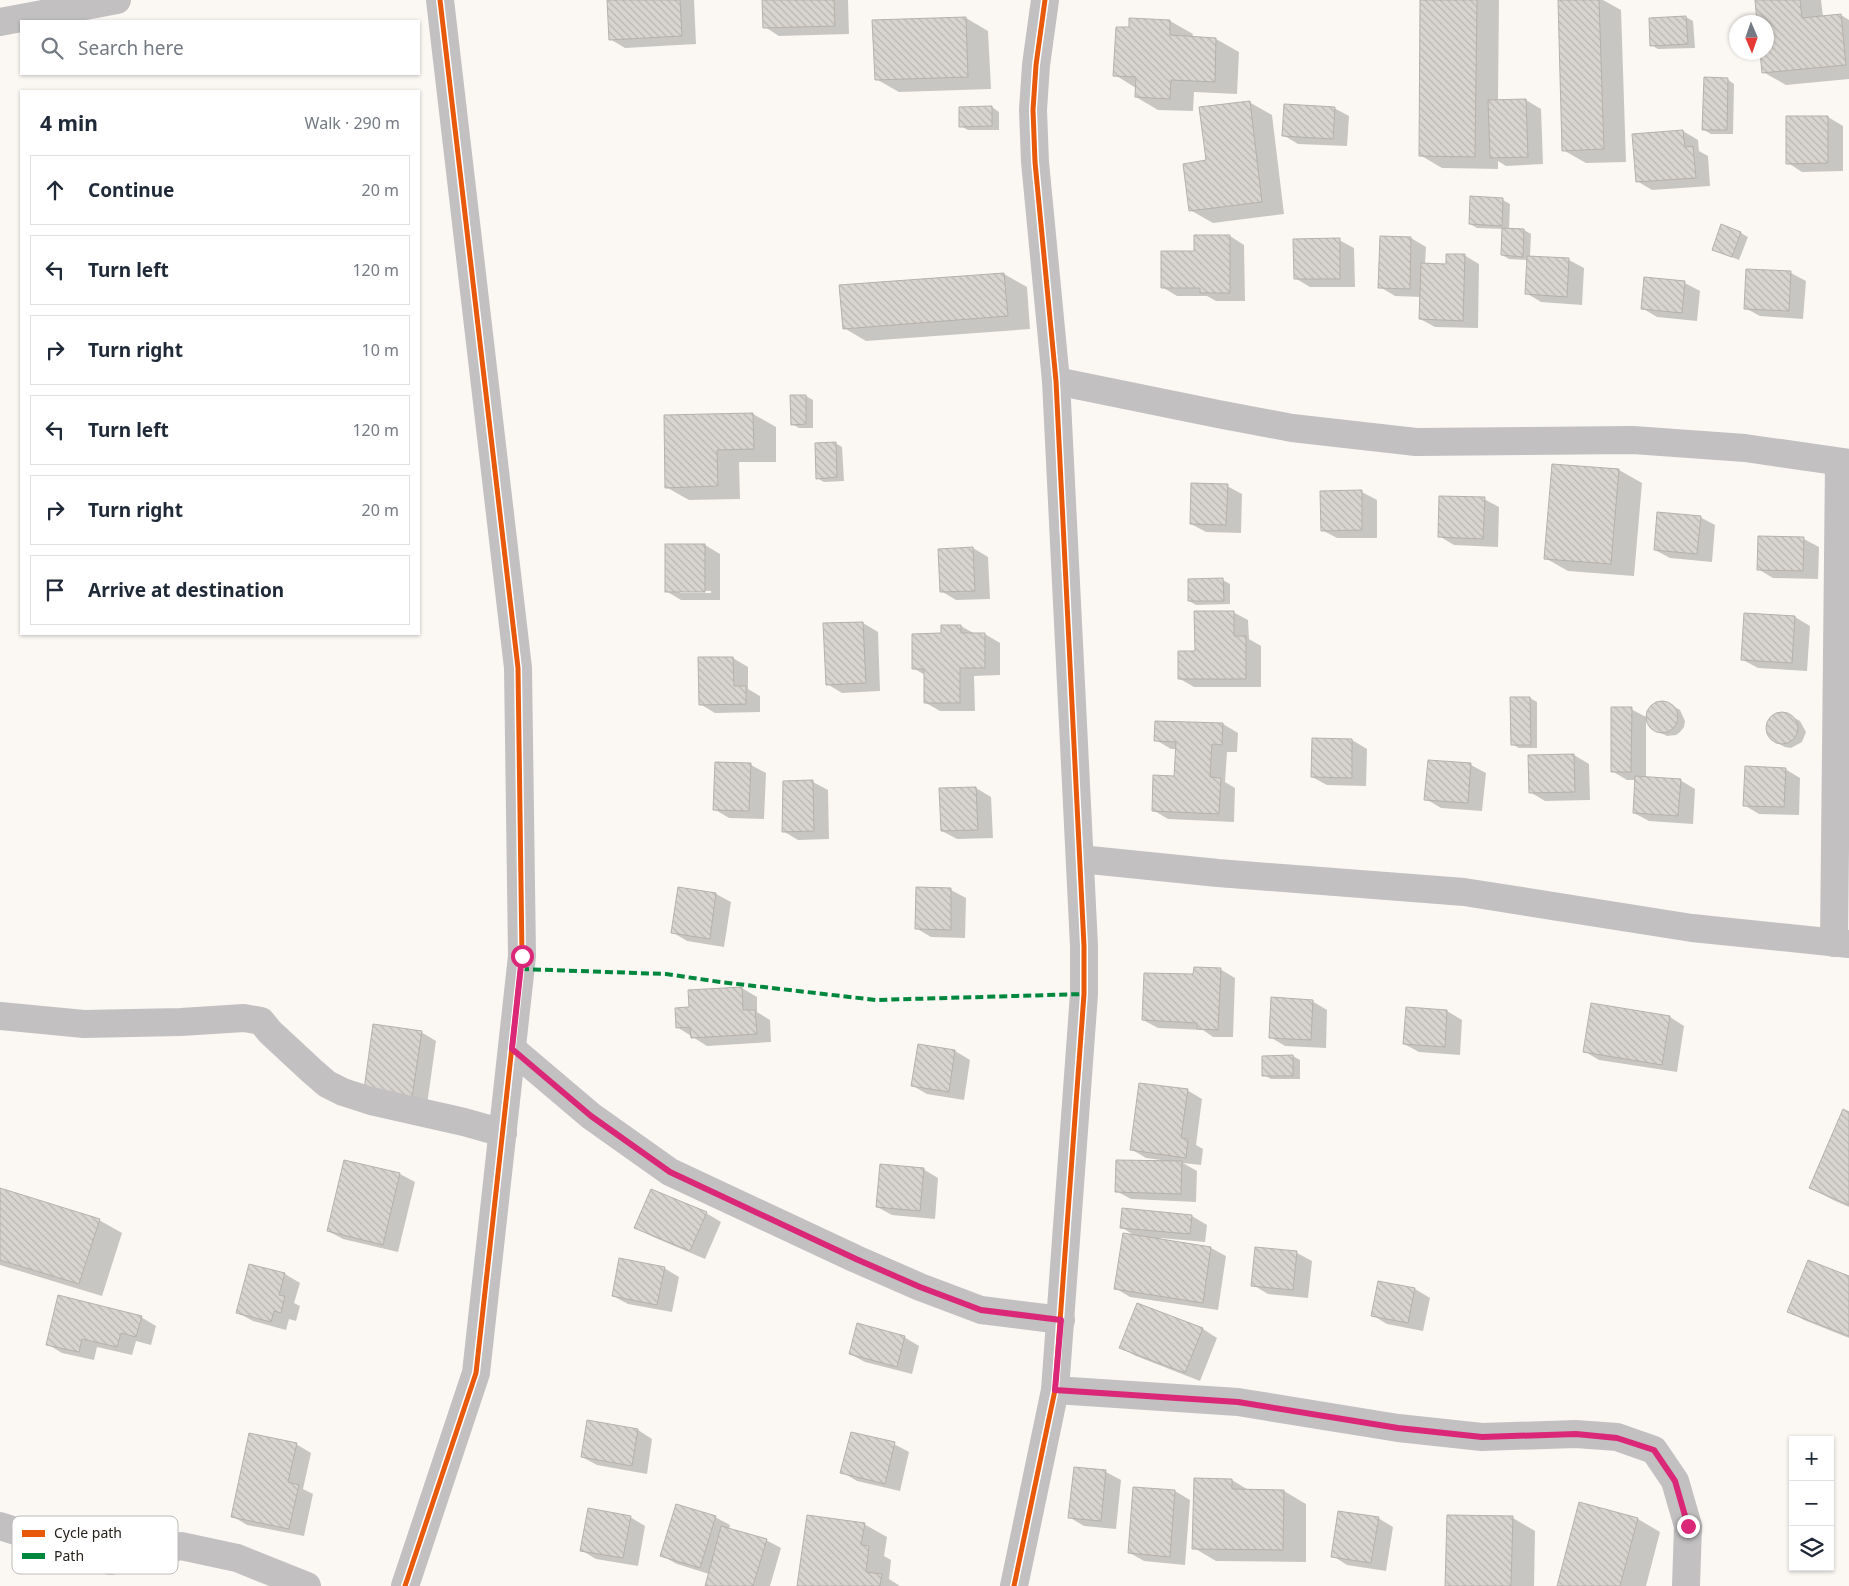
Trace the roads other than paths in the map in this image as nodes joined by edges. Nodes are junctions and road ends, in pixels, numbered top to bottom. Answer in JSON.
{"nodes":[{"id":1,"x":117,"y":0,"type":"edge"},
{"id":2,"x":440,"y":0,"type":"edge"},
{"id":3,"x":1045,"y":0,"type":"edge"},
{"id":4,"x":0,"y":22,"type":"edge"},
{"id":5,"x":1056,"y":381,"type":"junction"},
{"id":6,"x":1844,"y":463,"type":"edge"},
{"id":7,"x":1080,"y":859,"type":"junction"},
{"id":8,"x":1842,"y":944,"type":"edge"},
{"id":9,"x":0,"y":1016,"type":"edge"},
{"id":10,"x":512,"y":1049,"type":"junction"},
{"id":11,"x":503,"y":1133,"type":"junction"},
{"id":12,"x":1061,"y":1320,"type":"junction"},
{"id":13,"x":1055,"y":1390,"type":"junction"},
{"id":14,"x":0,"y":1526,"type":"edge"},
{"id":15,"x":12,"y":1530,"type":"edge"},
{"id":16,"x":178,"y":1546,"type":"edge"},
{"id":17,"x":307,"y":1586,"type":"edge"},
{"id":18,"x":406,"y":1586,"type":"edge"},
{"id":19,"x":1014,"y":1586,"type":"edge"},
{"id":20,"x":1686,"y":1586,"type":"edge"}],
"edges":[{"from":1,"to":4,"type":"street"},
{"from":2,"to":10,"type":"street"},
{"from":3,"to":5,"type":"street"},
{"from":5,"to":6,"type":"street"},
{"from":5,"to":7,"type":"street"},
{"from":6,"to":8,"type":"street"},
{"from":7,"to":8,"type":"street"},
{"from":7,"to":12,"type":"street"},
{"from":9,"to":11,"type":"street"},
{"from":10,"to":11,"type":"street"},
{"from":10,"to":12,"type":"street"},
{"from":11,"to":18,"type":"street"},
{"from":12,"to":13,"type":"street"},
{"from":13,"to":19,"type":"street"},
{"from":13,"to":20,"type":"street"},
{"from":14,"to":15,"type":"street"},
{"from":16,"to":17,"type":"street"}]}
